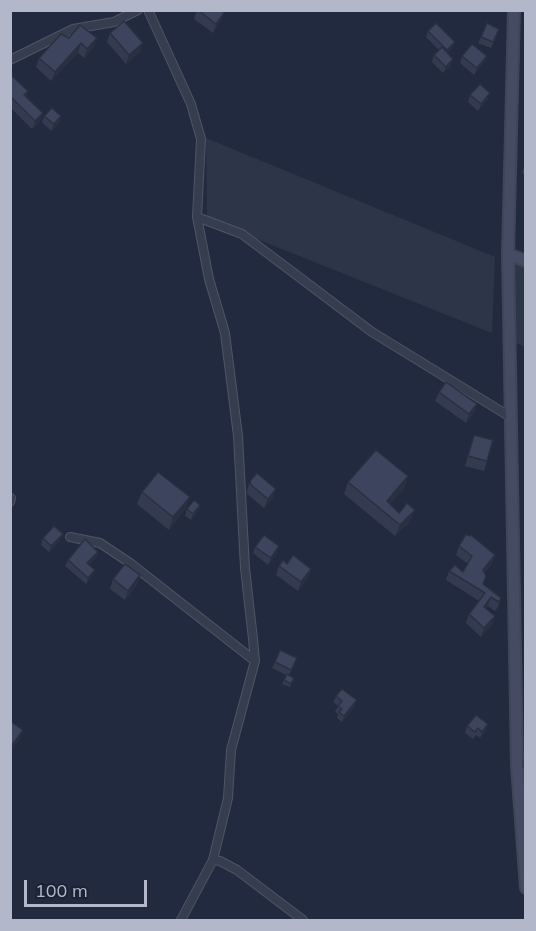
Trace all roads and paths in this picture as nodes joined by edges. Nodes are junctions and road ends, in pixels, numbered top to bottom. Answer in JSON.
{"nodes":[{"id":1,"x":138,"y":10,"type":"edge"},
{"id":2,"x":148,"y":10,"type":"edge"},
{"id":3,"x":514,"y":10,"type":"edge"},
{"id":4,"x":10,"y":60,"type":"edge"},
{"id":5,"x":197,"y":217,"type":"junction"},
{"id":6,"x":508,"y":254,"type":"junction"},
{"id":7,"x":525,"y":261,"type":"edge"},
{"id":8,"x":512,"y":418,"type":"junction"},
{"id":9,"x":70,"y":537,"type":"dead end"},
{"id":10,"x":255,"y":661,"type":"junction"},
{"id":11,"x":521,"y":764,"type":"edge"},
{"id":12,"x":213,"y":861,"type":"junction"},
{"id":13,"x":525,"y":888,"type":"edge"},
{"id":14,"x":180,"y":921,"type":"edge"},
{"id":15,"x":303,"y":921,"type":"edge"}],
"edges":[{"from":1,"to":4,"type":"street"},
{"from":2,"to":5,"type":"street"},
{"from":3,"to":6,"type":"street"},
{"from":5,"to":8,"type":"street"},
{"from":5,"to":10,"type":"street"},
{"from":6,"to":7,"type":"street"},
{"from":6,"to":8,"type":"street"},
{"from":8,"to":11,"type":"street"},
{"from":9,"to":10,"type":"street"},
{"from":10,"to":12,"type":"street"},
{"from":11,"to":13,"type":"street"},
{"from":12,"to":14,"type":"street"},
{"from":12,"to":15,"type":"street"}]}
